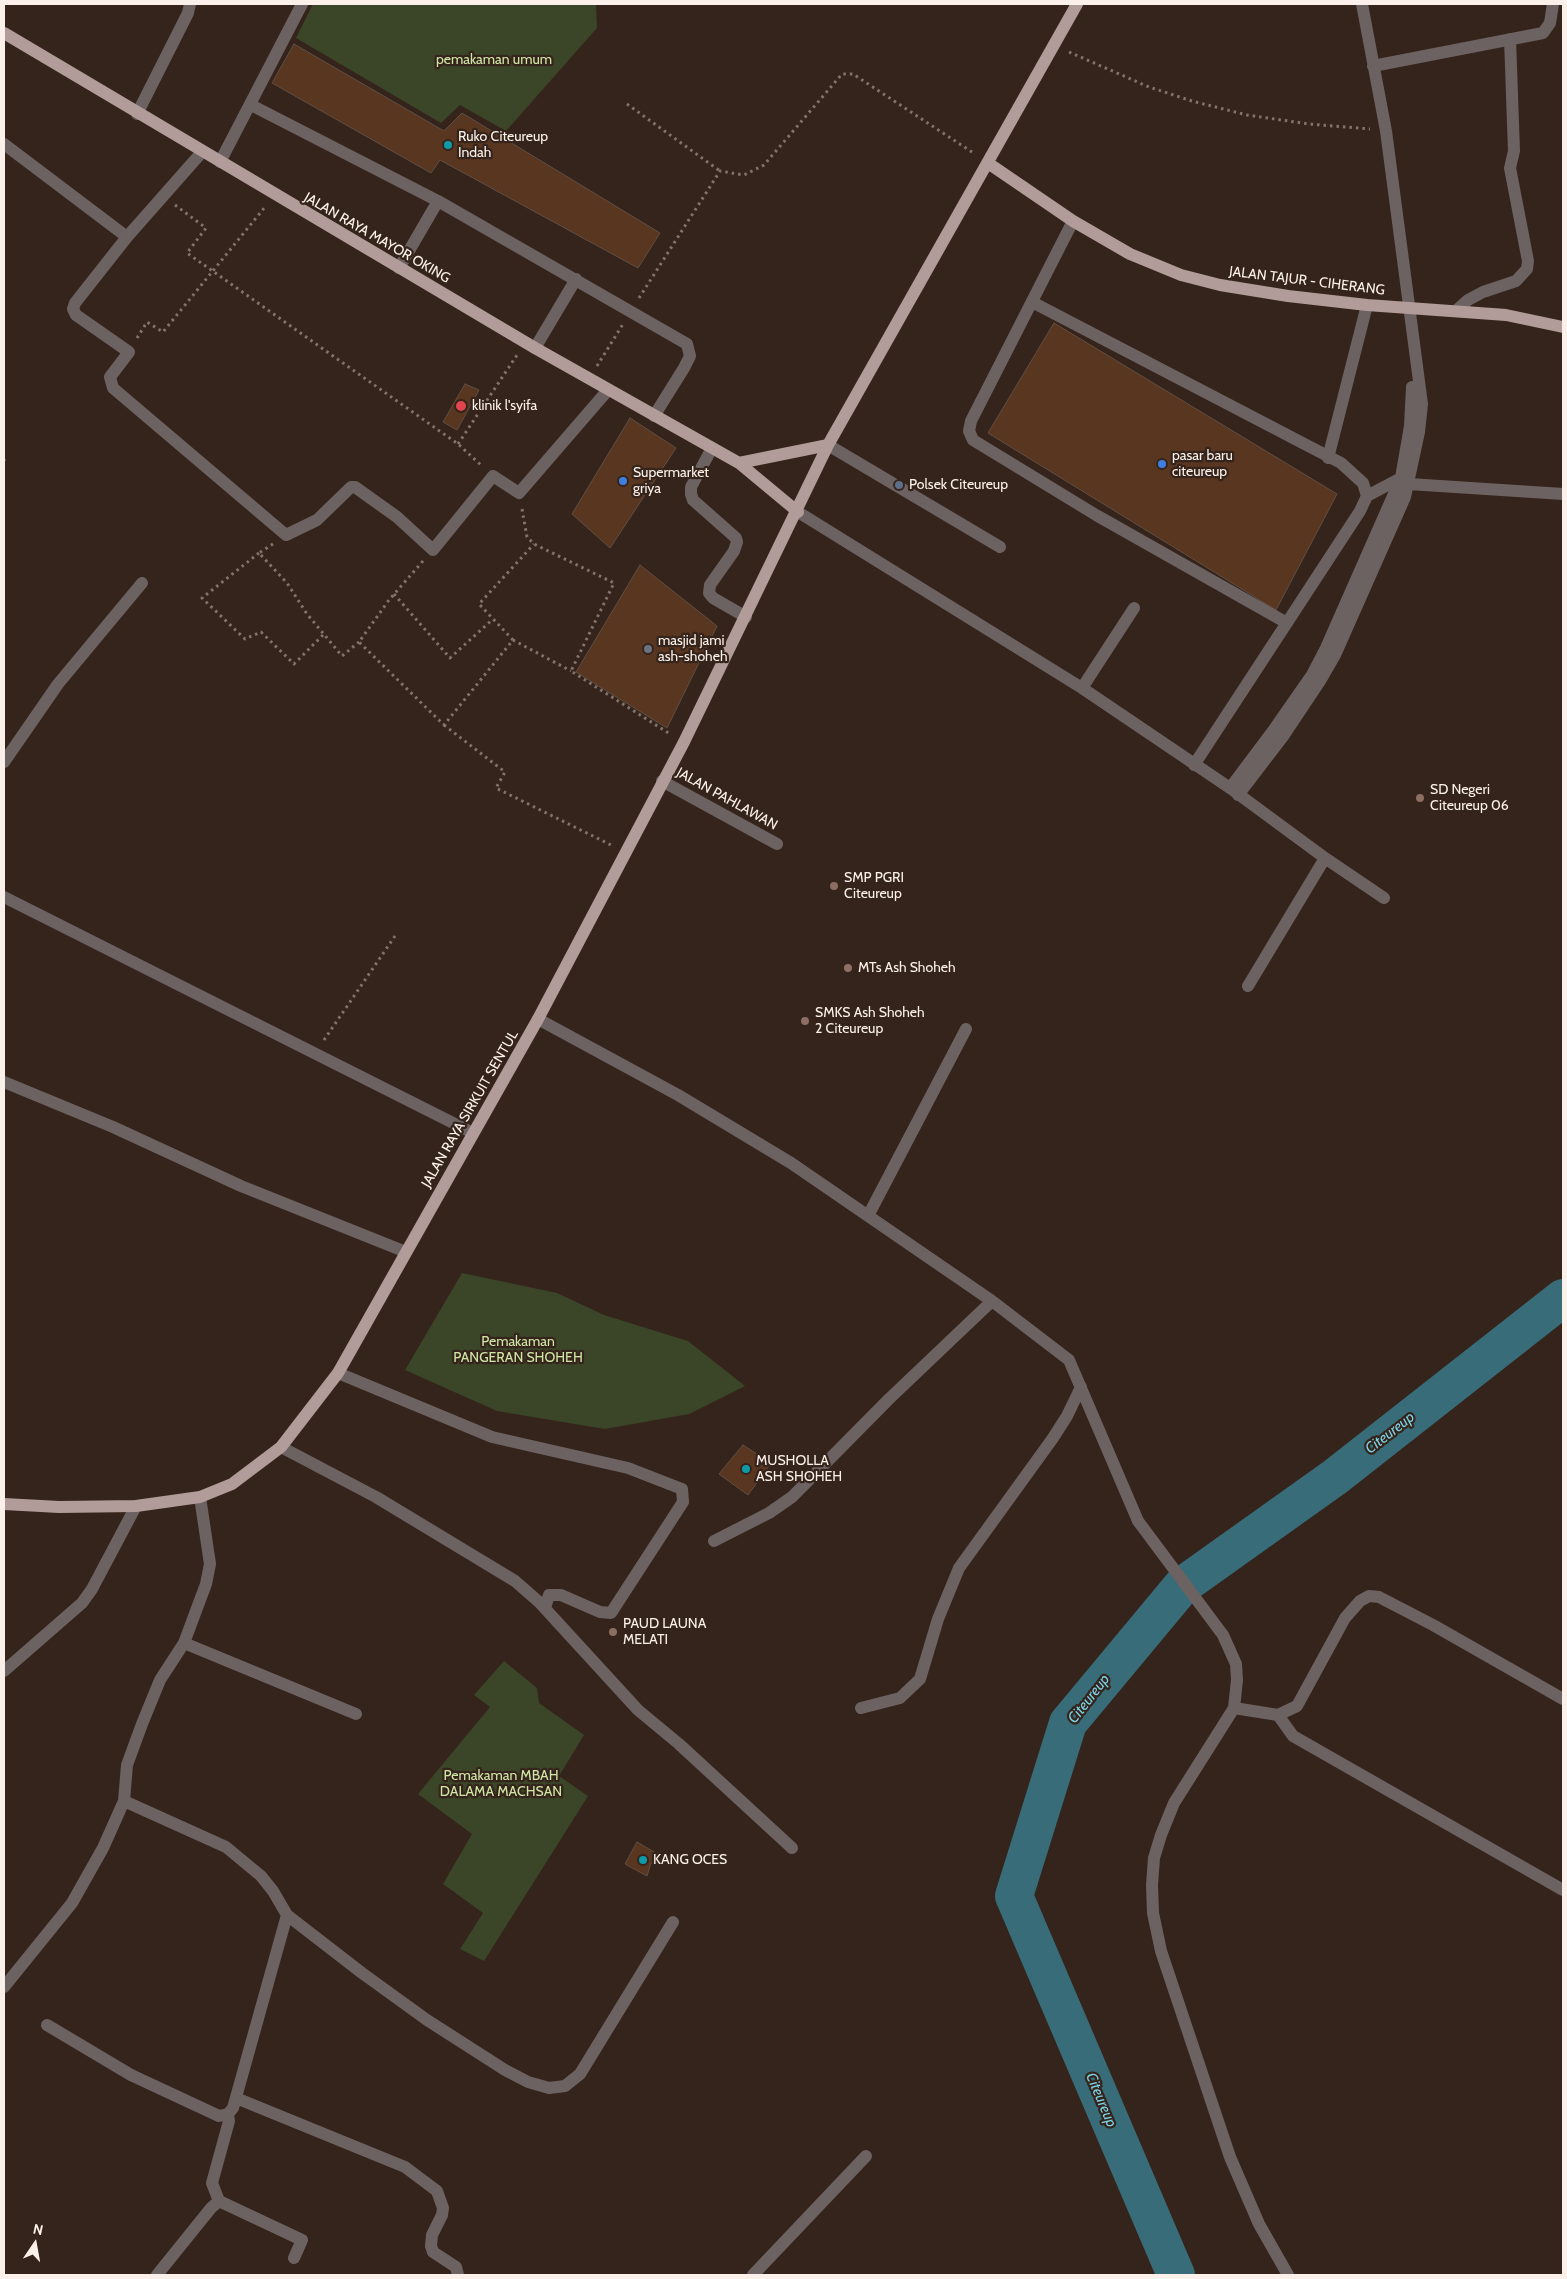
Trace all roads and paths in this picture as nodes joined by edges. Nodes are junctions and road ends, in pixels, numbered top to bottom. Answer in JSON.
{"nodes":[{"id":1,"x":190,"y":4,"type":"edge"},
{"id":2,"x":302,"y":4,"type":"edge"},
{"id":3,"x":1077,"y":4,"type":"edge"},
{"id":4,"x":1362,"y":4,"type":"edge"},
{"id":5,"x":1553,"y":4,"type":"edge"},
{"id":6,"x":4,"y":33,"type":"edge"},
{"id":7,"x":1510,"y":39,"type":"junction"},
{"id":8,"x":1055,"y":45,"type":"junction"},
{"id":9,"x":1373,"y":66,"type":"junction"},
{"id":10,"x":627,"y":104,"type":"dead end"},
{"id":11,"x":251,"y":105,"type":"junction"},
{"id":12,"x":137,"y":114,"type":"junction"},
{"id":13,"x":1386,"y":131,"type":"junction"},
{"id":14,"x":4,"y":144,"type":"edge"},
{"id":15,"x":202,"y":152,"type":"junction"},
{"id":16,"x":220,"y":162,"type":"junction"},
{"id":17,"x":988,"y":163,"type":"junction"},
{"id":18,"x":720,"y":171,"type":"junction"},
{"id":19,"x":274,"y":195,"type":"junction"},
{"id":20,"x":165,"y":197,"type":"junction"},
{"id":21,"x":438,"y":201,"type":"junction"},
{"id":22,"x":1073,"y":221,"type":"junction"},
{"id":23,"x":127,"y":237,"type":"junction"},
{"id":24,"x":399,"y":268,"type":"junction"},
{"id":25,"x":214,"y":272,"type":"junction"},
{"id":26,"x":576,"y":279,"type":"junction"},
{"id":27,"x":1032,"y":302,"type":"junction"},
{"id":28,"x":1366,"y":305,"type":"junction"},
{"id":29,"x":1406,"y":307,"type":"junction"},
{"id":30,"x":631,"y":310,"type":"junction"},
{"id":31,"x":1457,"y":310,"type":"junction"},
{"id":32,"x":1563,"y":326,"type":"edge"},
{"id":33,"x":530,"y":345,"type":"junction"},
{"id":34,"x":128,"y":352,"type":"junction"},
{"id":35,"x":588,"y":379,"type":"junction"},
{"id":36,"x":608,"y":390,"type":"junction"},
{"id":37,"x":654,"y":416,"type":"junction"},
{"id":38,"x":458,"y":444,"type":"junction"},
{"id":39,"x":828,"y":445,"type":"junction"},
{"id":40,"x":712,"y":448,"type":"junction"},
{"id":41,"x":1328,"y":458,"type":"junction"},
{"id":42,"x":739,"y":463,"type":"junction"},
{"id":43,"x":493,"y":476,"type":"junction"},
{"id":44,"x":1405,"y":481,"type":"junction"},
{"id":45,"x":519,"y":493,"type":"junction"},
{"id":46,"x":1563,"y":494,"type":"edge"},
{"id":47,"x":1367,"y":496,"type":"junction"},
{"id":48,"x":798,"y":512,"type":"junction"},
{"id":49,"x":286,"y":535,"type":"junction"},
{"id":50,"x":534,"y":544,"type":"junction"},
{"id":51,"x":1000,"y":547,"type":"dead end"},
{"id":52,"x":433,"y":550,"type":"junction"},
{"id":53,"x":259,"y":553,"type":"junction"},
{"id":54,"x":142,"y":583,"type":"dead end"},
{"id":55,"x":394,"y":594,"type":"junction"},
{"id":56,"x":1134,"y":608,"type":"dead end"},
{"id":57,"x":746,"y":618,"type":"junction"},
{"id":58,"x":493,"y":619,"type":"junction"},
{"id":59,"x":1286,"y":623,"type":"junction"},
{"id":60,"x":324,"y":634,"type":"junction"},
{"id":61,"x":513,"y":640,"type":"junction"},
{"id":62,"x":359,"y":642,"type":"junction"},
{"id":63,"x":570,"y":671,"type":"junction"},
{"id":64,"x":1082,"y":688,"type":"junction"},
{"id":65,"x":444,"y":726,"type":"junction"},
{"id":66,"x":684,"y":742,"type":"junction"},
{"id":67,"x":4,"y":762,"type":"edge"},
{"id":68,"x":1194,"y":765,"type":"junction"},
{"id":69,"x":662,"y":781,"type":"junction"},
{"id":70,"x":1234,"y":791,"type":"junction"},
{"id":71,"x":777,"y":844,"type":"dead end"},
{"id":72,"x":624,"y":852,"type":"junction"},
{"id":73,"x":1325,"y":858,"type":"junction"},
{"id":74,"x":4,"y":897,"type":"edge"},
{"id":75,"x":1384,"y":898,"type":"dead end"},
{"id":76,"x":395,"y":936,"type":"dead end"},
{"id":77,"x":1248,"y":986,"type":"dead end"},
{"id":78,"x":538,"y":1019,"type":"junction"},
{"id":79,"x":966,"y":1029,"type":"dead end"},
{"id":80,"x":314,"y":1055,"type":"junction"},
{"id":81,"x":4,"y":1082,"type":"edge"},
{"id":82,"x":473,"y":1133,"type":"junction"},
{"id":83,"x":869,"y":1214,"type":"junction"},
{"id":84,"x":406,"y":1252,"type":"junction"},
{"id":85,"x":992,"y":1301,"type":"junction"},
{"id":86,"x":338,"y":1372,"type":"junction"},
{"id":87,"x":1081,"y":1387,"type":"junction"},
{"id":88,"x":281,"y":1446,"type":"junction"},
{"id":89,"x":200,"y":1497,"type":"junction"},
{"id":90,"x":4,"y":1504,"type":"edge"},
{"id":91,"x":136,"y":1506,"type":"junction"},
{"id":92,"x":714,"y":1541,"type":"dead end"},
{"id":93,"x":545,"y":1608,"type":"junction"},
{"id":94,"x":184,"y":1643,"type":"junction"},
{"id":95,"x":4,"y":1671,"type":"edge"},
{"id":96,"x":1563,"y":1699,"type":"edge"},
{"id":97,"x":861,"y":1708,"type":"dead end"},
{"id":98,"x":1234,"y":1708,"type":"junction"},
{"id":99,"x":356,"y":1714,"type":"dead end"},
{"id":100,"x":1278,"y":1715,"type":"junction"},
{"id":101,"x":124,"y":1801,"type":"junction"},
{"id":102,"x":792,"y":1848,"type":"dead end"},
{"id":103,"x":1563,"y":1890,"type":"edge"},
{"id":104,"x":287,"y":1915,"type":"junction"},
{"id":105,"x":673,"y":1922,"type":"dead end"},
{"id":106,"x":4,"y":1987,"type":"edge"},
{"id":107,"x":47,"y":2026,"type":"dead end"},
{"id":108,"x":236,"y":2098,"type":"junction"},
{"id":109,"x":228,"y":2114,"type":"junction"},
{"id":110,"x":866,"y":2156,"type":"dead end"},
{"id":111,"x":219,"y":2201,"type":"junction"},
{"id":112,"x":294,"y":2258,"type":"dead end"},
{"id":113,"x":157,"y":2275,"type":"edge"},
{"id":114,"x":458,"y":2275,"type":"edge"},
{"id":115,"x":753,"y":2275,"type":"edge"},
{"id":116,"x":1288,"y":2275,"type":"edge"}],
"edges":[{"from":1,"to":12,"type":"street"},
{"from":2,"to":11,"type":"street"},
{"from":3,"to":8,"type":"main road","name":"JALAN RAYA SIRKUIT SENTUL"},
{"from":4,"to":9,"type":"street"},
{"from":5,"to":7,"type":"street"},
{"from":6,"to":12,"type":"main road","name":"JALAN RAYA MAYOR OKING"},
{"from":7,"to":9,"type":"street"},
{"from":7,"to":31,"type":"street"},
{"from":8,"to":13,"type":"path"},
{"from":8,"to":17,"type":"main road","name":"JALAN RAYA SIRKUIT SENTUL"},
{"from":9,"to":13,"type":"street"},
{"from":10,"to":18,"type":"path"},
{"from":11,"to":16,"type":"street"},
{"from":11,"to":21,"type":"street"},
{"from":12,"to":15,"type":"main road","name":"JALAN RAYA MAYOR OKING"},
{"from":13,"to":29,"type":"street"},
{"from":14,"to":23,"type":"street"},
{"from":15,"to":16,"type":"main road","name":"JALAN RAYA MAYOR OKING"},
{"from":15,"to":20,"type":"street"},
{"from":16,"to":19,"type":"main road","name":"JALAN RAYA MAYOR OKING"},
{"from":17,"to":18,"type":"path"},
{"from":17,"to":22,"type":"main road","name":"JALAN TAJUR - CIHERANG"},
{"from":17,"to":39,"type":"main road","name":"JALAN RAYA SIRKUIT SENTUL"},
{"from":18,"to":30,"type":"path"},
{"from":19,"to":24,"type":"main road","name":"JALAN RAYA MAYOR OKING"},
{"from":19,"to":25,"type":"path"},
{"from":20,"to":23,"type":"street"},
{"from":20,"to":25,"type":"path"},
{"from":21,"to":24,"type":"street"},
{"from":21,"to":26,"type":"street"},
{"from":22,"to":27,"type":"street"},
{"from":22,"to":28,"type":"main road","name":"JALAN TAJUR - CIHERANG"},
{"from":23,"to":34,"type":"street"},
{"from":24,"to":33,"type":"main road","name":"JALAN RAYA MAYOR OKING"},
{"from":25,"to":34,"type":"path"},
{"from":25,"to":38,"type":"path"},
{"from":26,"to":30,"type":"street"},
{"from":26,"to":33,"type":"street"},
{"from":27,"to":41,"type":"street"},
{"from":27,"to":59,"type":"street"},
{"from":28,"to":29,"type":"main road","name":"JALAN TAJUR - CIHERANG"},
{"from":28,"to":41,"type":"street"},
{"from":29,"to":31,"type":"main road","name":"JALAN TAJUR - CIHERANG"},
{"from":29,"to":44,"type":"street"},
{"from":30,"to":35,"type":"path"},
{"from":30,"to":37,"type":"street"},
{"from":31,"to":32,"type":"main road","name":"JALAN TAJUR - CIHERANG"},
{"from":33,"to":35,"type":"main road","name":"JALAN RAYA MAYOR OKING"},
{"from":33,"to":38,"type":"path"},
{"from":34,"to":49,"type":"street"},
{"from":35,"to":36,"type":"main road","name":"JALAN RAYA MAYOR OKING"},
{"from":36,"to":37,"type":"main road","name":"JALAN RAYA MAYOR OKING"},
{"from":36,"to":45,"type":"street"},
{"from":37,"to":40,"type":"main road","name":"JALAN RAYA MAYOR OKING"},
{"from":38,"to":43,"type":"path"},
{"from":39,"to":42,"type":"main road"},
{"from":39,"to":48,"type":"main road","name":"JALAN RAYA SIRKUIT SENTUL"},
{"from":39,"to":51,"type":"street"},
{"from":40,"to":42,"type":"main road","name":"JALAN RAYA MAYOR OKING"},
{"from":40,"to":57,"type":"street"},
{"from":41,"to":47,"type":"street"},
{"from":42,"to":48,"type":"main road","name":"JALAN RAYA MAYOR OKING"},
{"from":43,"to":45,"type":"street"},
{"from":43,"to":52,"type":"street"},
{"from":44,"to":46,"type":"street"},
{"from":44,"to":47,"type":"street"},
{"from":44,"to":70,"type":"street"},
{"from":45,"to":50,"type":"path"},
{"from":47,"to":59,"type":"street"},
{"from":48,"to":57,"type":"main road","name":"JALAN RAYA SIRKUIT SENTUL"},
{"from":48,"to":64,"type":"street"},
{"from":49,"to":52,"type":"street"},
{"from":49,"to":53,"type":"path"},
{"from":50,"to":58,"type":"path"},
{"from":50,"to":63,"type":"path"},
{"from":52,"to":55,"type":"path"},
{"from":53,"to":60,"type":"path"},
{"from":53,"to":60,"type":"path"},
{"from":54,"to":67,"type":"street"},
{"from":55,"to":58,"type":"path"},
{"from":55,"to":62,"type":"path"},
{"from":56,"to":64,"type":"street"},
{"from":57,"to":66,"type":"main road","name":"JALAN RAYA SIRKUIT SENTUL"},
{"from":58,"to":61,"type":"path"},
{"from":59,"to":68,"type":"street"},
{"from":60,"to":62,"type":"path"},
{"from":61,"to":63,"type":"path"},
{"from":61,"to":65,"type":"path"},
{"from":62,"to":65,"type":"path"},
{"from":63,"to":66,"type":"path"},
{"from":64,"to":68,"type":"street"},
{"from":65,"to":72,"type":"path"},
{"from":66,"to":69,"type":"main road","name":"JALAN RAYA SIRKUIT SENTUL"},
{"from":68,"to":70,"type":"street"},
{"from":69,"to":71,"type":"street","name":"JALAN PAHLAWAN"},
{"from":69,"to":72,"type":"main road","name":"JALAN RAYA SIRKUIT SENTUL"},
{"from":70,"to":73,"type":"street"},
{"from":72,"to":78,"type":"main road","name":"JALAN RAYA SIRKUIT SENTUL"},
{"from":73,"to":75,"type":"street"},
{"from":73,"to":77,"type":"street"},
{"from":74,"to":80,"type":"street"},
{"from":76,"to":80,"type":"path"},
{"from":78,"to":82,"type":"main road","name":"JALAN RAYA SIRKUIT SENTUL"},
{"from":78,"to":83,"type":"street"},
{"from":79,"to":83,"type":"street"},
{"from":80,"to":82,"type":"street"},
{"from":81,"to":84,"type":"street"},
{"from":82,"to":84,"type":"main road","name":"JALAN RAYA SIRKUIT SENTUL"},
{"from":83,"to":85,"type":"street"},
{"from":84,"to":86,"type":"main road","name":"JALAN RAYA SIRKUIT SENTUL"},
{"from":85,"to":87,"type":"street"},
{"from":85,"to":92,"type":"street"},
{"from":86,"to":88,"type":"main road","name":"JALAN RAYA SIRKUIT SENTUL"},
{"from":86,"to":93,"type":"street"},
{"from":87,"to":97,"type":"street"},
{"from":87,"to":98,"type":"street"},
{"from":88,"to":89,"type":"main road","name":"JALAN RAYA SIRKUIT SENTUL"},
{"from":88,"to":93,"type":"street"},
{"from":89,"to":91,"type":"main road","name":"JALAN RAYA SIRKUIT SENTUL"},
{"from":89,"to":94,"type":"street"},
{"from":90,"to":91,"type":"main road","name":"JALAN RAYA SIRKUIT SENTUL"},
{"from":91,"to":95,"type":"street"},
{"from":93,"to":102,"type":"street"},
{"from":94,"to":99,"type":"street"},
{"from":94,"to":101,"type":"street"},
{"from":96,"to":100,"type":"street"},
{"from":98,"to":100,"type":"street"},
{"from":98,"to":116,"type":"street"},
{"from":100,"to":103,"type":"street"},
{"from":101,"to":104,"type":"street"},
{"from":101,"to":106,"type":"street"},
{"from":104,"to":105,"type":"street"},
{"from":104,"to":108,"type":"street"},
{"from":107,"to":109,"type":"street"},
{"from":108,"to":109,"type":"street"},
{"from":108,"to":114,"type":"street"},
{"from":109,"to":111,"type":"street"},
{"from":110,"to":115,"type":"street"},
{"from":111,"to":112,"type":"street"},
{"from":111,"to":113,"type":"street"}]}
